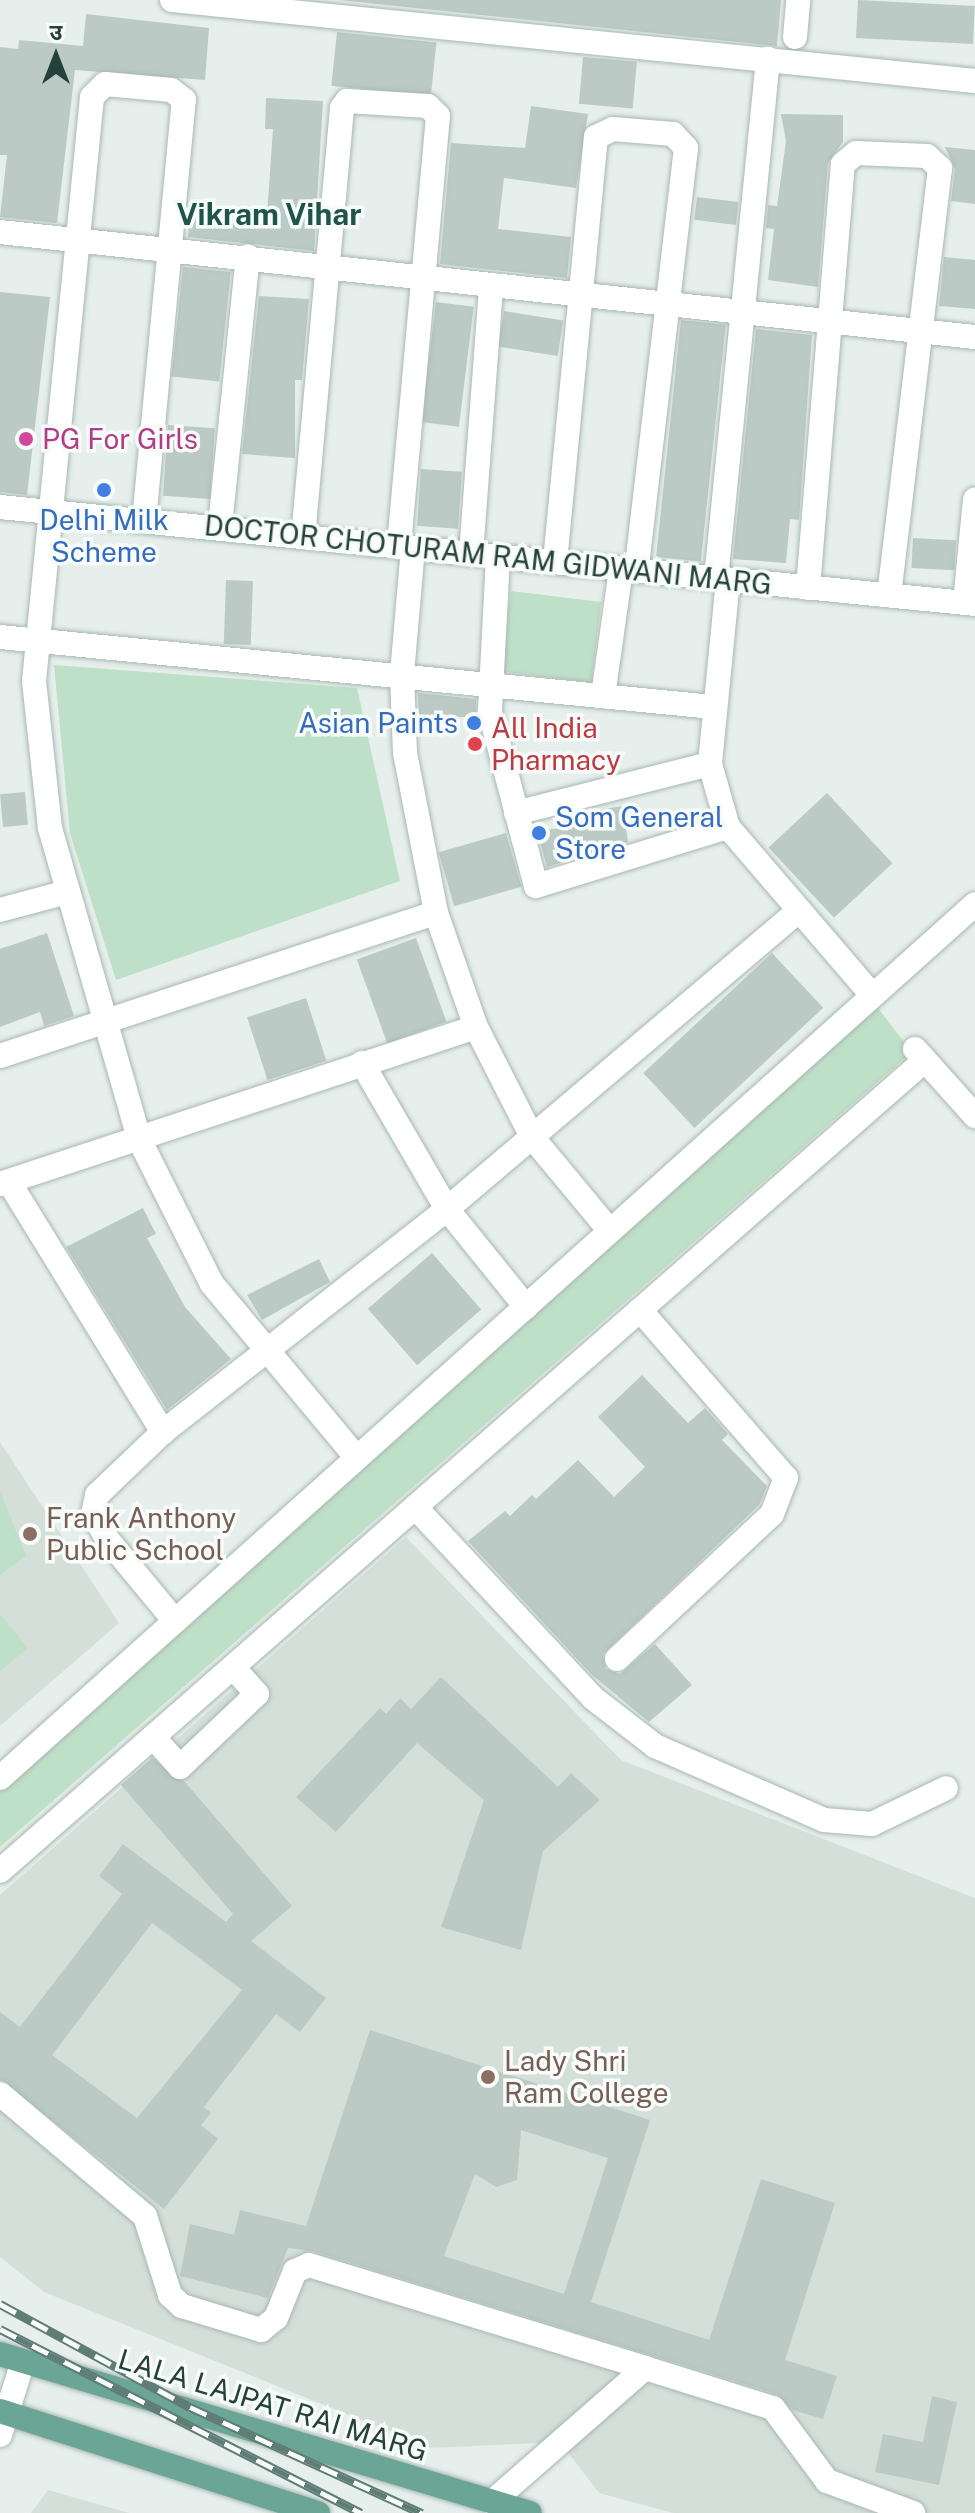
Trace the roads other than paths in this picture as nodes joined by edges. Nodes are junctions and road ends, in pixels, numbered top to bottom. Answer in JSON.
{"nodes":[{"id":1,"x":172,"y":0,"type":"edge"},
{"id":2,"x":798,"y":0,"type":"edge"},
{"id":3,"x":795,"y":37,"type":"dead end"},
{"id":4,"x":768,"y":59,"type":"junction"},
{"id":5,"x":975,"y":81,"type":"edge"},
{"id":6,"x":0,"y":232,"type":"edge"},
{"id":7,"x":78,"y":240,"type":"junction"},
{"id":8,"x":171,"y":251,"type":"junction"},
{"id":9,"x":248,"y":256,"type":"junction"},
{"id":10,"x":329,"y":267,"type":"junction"},
{"id":11,"x":424,"y":278,"type":"junction"},
{"id":12,"x":491,"y":285,"type":"junction"},
{"id":13,"x":581,"y":294,"type":"junction"},
{"id":14,"x":668,"y":304,"type":"junction"},
{"id":15,"x":742,"y":312,"type":"junction"},
{"id":16,"x":829,"y":321,"type":"junction"},
{"id":17,"x":920,"y":331,"type":"junction"},
{"id":18,"x":975,"y":337,"type":"edge"},
{"id":19,"x":975,"y":499,"type":"edge"},
{"id":20,"x":0,"y":507,"type":"edge"},
{"id":21,"x":49,"y":512,"type":"junction"},
{"id":22,"x":144,"y":521,"type":"junction"},
{"id":23,"x":220,"y":526,"type":"junction"},
{"id":24,"x":303,"y":537,"type":"junction"},
{"id":25,"x":406,"y":547,"type":"junction"},
{"id":26,"x":471,"y":554,"type":"junction"},
{"id":27,"x":498,"y":557,"type":"junction"},
{"id":28,"x":555,"y":562,"type":"junction"},
{"id":29,"x":629,"y":570,"type":"junction"},
{"id":30,"x":722,"y":579,"type":"junction"},
{"id":31,"x":808,"y":588,"type":"junction"},
{"id":32,"x":889,"y":595,"type":"junction"},
{"id":33,"x":970,"y":604,"type":"edge"},
{"id":34,"x":0,"y":637,"type":"edge"},
{"id":35,"x":37,"y":642,"type":"junction"},
{"id":36,"x":402,"y":675,"type":"junction"},
{"id":37,"x":487,"y":684,"type":"junction"},
{"id":38,"x":603,"y":696,"type":"junction"},
{"id":39,"x":713,"y":707,"type":"junction"},
{"id":40,"x":710,"y":764,"type":"junction"},
{"id":41,"x":516,"y":813,"type":"junction"},
{"id":42,"x":728,"y":827,"type":"junction"},
{"id":43,"x":67,"y":892,"type":"junction"},
{"id":44,"x":975,"y":904,"type":"edge"},
{"id":45,"x":0,"y":910,"type":"edge"},
{"id":46,"x":798,"y":911,"type":"junction"},
{"id":47,"x":436,"y":913,"type":"junction"},
{"id":48,"x":872,"y":995,"type":"junction"},
{"id":49,"x":104,"y":1024,"type":"junction"},
{"id":50,"x":476,"y":1027,"type":"junction"},
{"id":51,"x":0,"y":1056,"type":"edge"},
{"id":52,"x":362,"y":1063,"type":"junction"},
{"id":53,"x":975,"y":1116,"type":"edge"},
{"id":54,"x":532,"y":1137,"type":"junction"},
{"id":55,"x":140,"y":1141,"type":"junction"},
{"id":56,"x":4,"y":1183,"type":"edge"},
{"id":57,"x":447,"y":1209,"type":"junction"},
{"id":58,"x":610,"y":1231,"type":"junction"},
{"id":59,"x":526,"y":1307,"type":"junction"},
{"id":60,"x":640,"y":1310,"type":"junction"},
{"id":61,"x":262,"y":1353,"type":"junction"},
{"id":62,"x":163,"y":1432,"type":"junction"},
{"id":63,"x":357,"y":1458,"type":"junction"},
{"id":64,"x":415,"y":1507,"type":"junction"},
{"id":65,"x":175,"y":1621,"type":"junction"},
{"id":66,"x":617,"y":1659,"type":"dead end"},
{"id":67,"x":233,"y":1667,"type":"junction"},
{"id":68,"x":153,"y":1737,"type":"junction"},
{"id":69,"x":0,"y":1778,"type":"edge"},
{"id":70,"x":946,"y":1788,"type":"dead end"},
{"id":71,"x":0,"y":1871,"type":"edge"},
{"id":72,"x":0,"y":2094,"type":"edge"},
{"id":73,"x":7,"y":2360,"type":"edge"},
{"id":74,"x":645,"y":2368,"type":"junction"},
{"id":75,"x":4,"y":2420,"type":"edge"},
{"id":76,"x":492,"y":2502,"type":"junction"},
{"id":77,"x":318,"y":2513,"type":"edge"},
{"id":78,"x":530,"y":2513,"type":"edge"},
{"id":79,"x":913,"y":2513,"type":"edge"}],
"edges":[{"from":1,"to":4,"type":"street"},
{"from":2,"to":3,"type":"street"},
{"from":4,"to":5,"type":"street"},
{"from":4,"to":15,"type":"street"},
{"from":6,"to":7,"type":"street"},
{"from":7,"to":8,"type":"street"},
{"from":7,"to":8,"type":"street"},
{"from":7,"to":21,"type":"street"},
{"from":8,"to":9,"type":"street"},
{"from":8,"to":22,"type":"street"},
{"from":9,"to":10,"type":"street"},
{"from":9,"to":23,"type":"street"},
{"from":10,"to":11,"type":"street"},
{"from":10,"to":11,"type":"street"},
{"from":10,"to":24,"type":"street"},
{"from":11,"to":12,"type":"street"},
{"from":11,"to":25,"type":"street"},
{"from":12,"to":13,"type":"street"},
{"from":12,"to":26,"type":"street"},
{"from":13,"to":14,"type":"street"},
{"from":13,"to":14,"type":"street"},
{"from":13,"to":28,"type":"street"},
{"from":14,"to":15,"type":"street"},
{"from":14,"to":29,"type":"street"},
{"from":15,"to":16,"type":"street"},
{"from":15,"to":30,"type":"street"},
{"from":16,"to":17,"type":"street"},
{"from":16,"to":17,"type":"street"},
{"from":16,"to":31,"type":"street"},
{"from":17,"to":18,"type":"street"},
{"from":17,"to":32,"type":"street"},
{"from":19,"to":33,"type":"street"},
{"from":20,"to":21,"type":"street","name":"DOCTOR CHOTURAM RAM GIDWANI MARG"},
{"from":21,"to":22,"type":"street","name":"DOCTOR CHOTURAM RAM GIDWANI MARG"},
{"from":21,"to":35,"type":"street"},
{"from":22,"to":23,"type":"street","name":"DOCTOR CHOTURAM RAM GIDWANI MARG"},
{"from":23,"to":24,"type":"street","name":"DOCTOR CHOTURAM RAM GIDWANI MARG"},
{"from":24,"to":25,"type":"street","name":"DOCTOR CHOTURAM RAM GIDWANI MARG"},
{"from":25,"to":26,"type":"street","name":"DOCTOR CHOTURAM RAM GIDWANI MARG"},
{"from":25,"to":36,"type":"street"},
{"from":26,"to":27,"type":"street","name":"DOCTOR CHOTURAM RAM GIDWANI MARG"},
{"from":27,"to":28,"type":"street","name":"DOCTOR CHOTURAM RAM GIDWANI MARG"},
{"from":27,"to":37,"type":"street"},
{"from":28,"to":29,"type":"street","name":"DOCTOR CHOTURAM RAM GIDWANI MARG"},
{"from":29,"to":30,"type":"street","name":"DOCTOR CHOTURAM RAM GIDWANI MARG"},
{"from":29,"to":38,"type":"street"},
{"from":30,"to":31,"type":"street","name":"DOCTOR CHOTURAM RAM GIDWANI MARG"},
{"from":30,"to":39,"type":"street"},
{"from":31,"to":32,"type":"street","name":"DOCTOR CHOTURAM RAM GIDWANI MARG"},
{"from":32,"to":33,"type":"street","name":"DOCTOR CHOTURAM RAM GIDWANI MARG"},
{"from":34,"to":35,"type":"street"},
{"from":35,"to":36,"type":"street"},
{"from":35,"to":43,"type":"street"},
{"from":36,"to":37,"type":"street"},
{"from":36,"to":47,"type":"street"},
{"from":37,"to":38,"type":"street"},
{"from":37,"to":41,"type":"street"},
{"from":38,"to":39,"type":"street"},
{"from":39,"to":40,"type":"street"},
{"from":40,"to":41,"type":"street"},
{"from":40,"to":42,"type":"street"},
{"from":41,"to":42,"type":"street"},
{"from":42,"to":46,"type":"street"},
{"from":43,"to":45,"type":"street"},
{"from":43,"to":49,"type":"street"},
{"from":44,"to":48,"type":"street"},
{"from":46,"to":48,"type":"street"},
{"from":46,"to":54,"type":"street"},
{"from":47,"to":49,"type":"street"},
{"from":47,"to":50,"type":"street"},
{"from":48,"to":58,"type":"street"},
{"from":49,"to":51,"type":"street"},
{"from":49,"to":55,"type":"street"},
{"from":50,"to":52,"type":"street"},
{"from":50,"to":54,"type":"street"},
{"from":52,"to":55,"type":"street"},
{"from":52,"to":57,"type":"street"},
{"from":53,"to":60,"type":"street"},
{"from":54,"to":57,"type":"street"},
{"from":54,"to":58,"type":"street"},
{"from":55,"to":56,"type":"street"},
{"from":55,"to":61,"type":"street"},
{"from":56,"to":62,"type":"street"},
{"from":57,"to":59,"type":"street"},
{"from":57,"to":61,"type":"street"},
{"from":58,"to":59,"type":"street"},
{"from":59,"to":63,"type":"street"},
{"from":60,"to":64,"type":"street"},
{"from":60,"to":66,"type":"street"},
{"from":61,"to":62,"type":"street"},
{"from":61,"to":63,"type":"street"},
{"from":62,"to":65,"type":"street"},
{"from":63,"to":65,"type":"street"},
{"from":64,"to":67,"type":"street"},
{"from":64,"to":70,"type":"street"},
{"from":65,"to":69,"type":"street"},
{"from":67,"to":68,"type":"street"},
{"from":67,"to":68,"type":"street"},
{"from":68,"to":71,"type":"street"},
{"from":72,"to":74,"type":"street"},
{"from":73,"to":75,"type":"street"},
{"from":73,"to":76,"type":"main road","name":"LALA LAJPAT RAI MARG"},
{"from":74,"to":76,"type":"street"},
{"from":74,"to":79,"type":"street"},
{"from":75,"to":77,"type":"main road"},
{"from":76,"to":78,"type":"main road","name":"LALA LAJPAT RAI MARG"}]}
